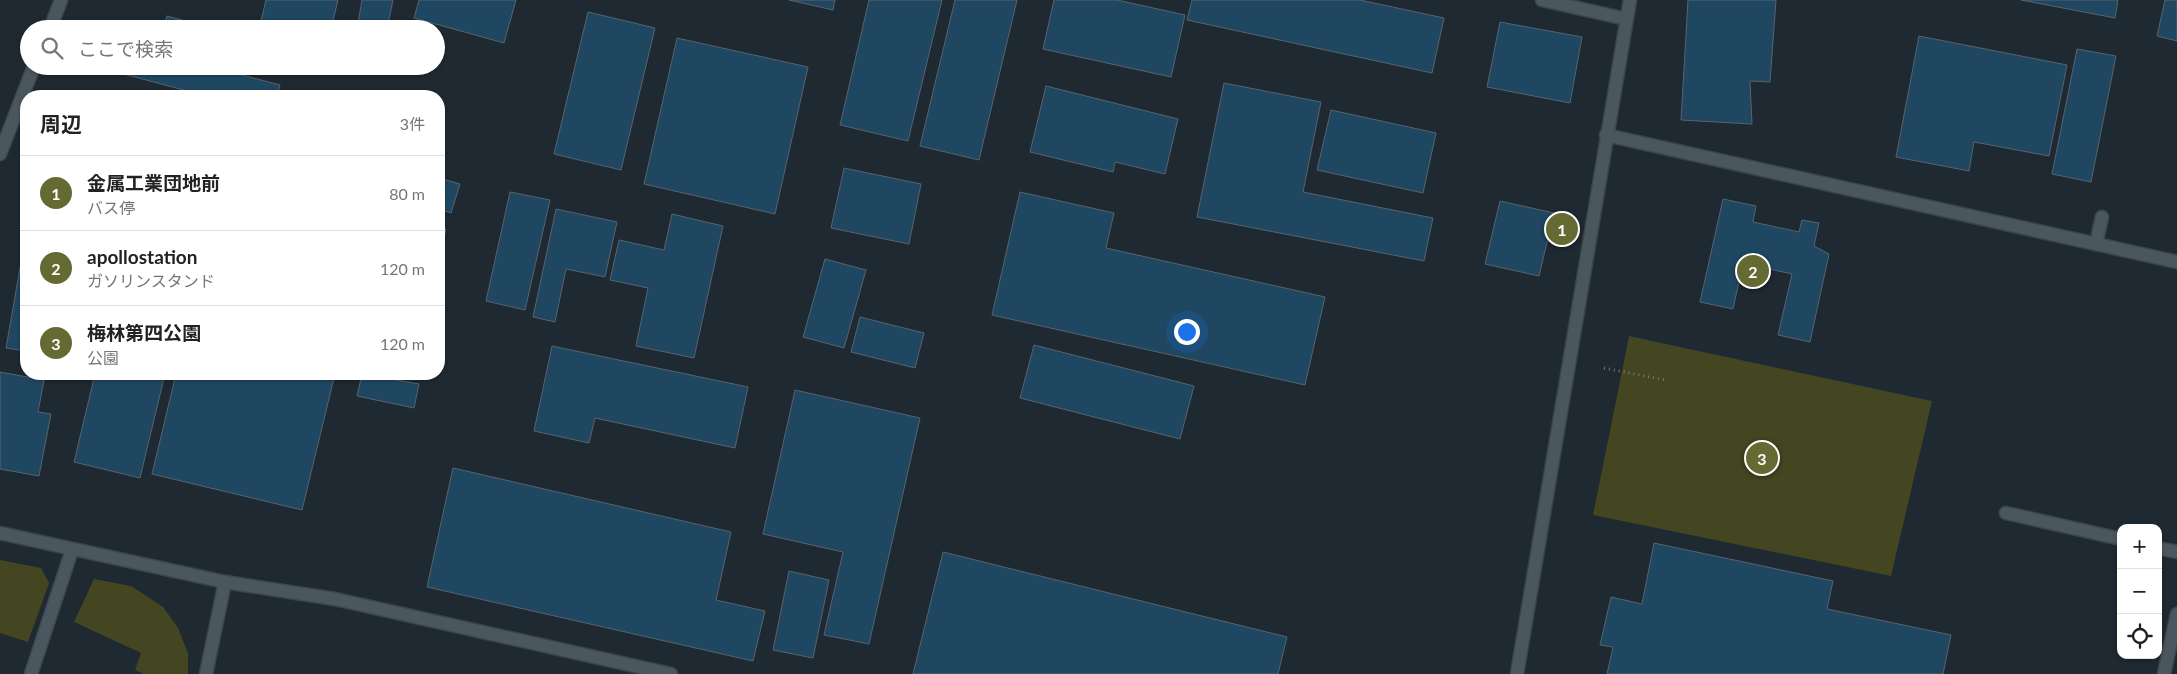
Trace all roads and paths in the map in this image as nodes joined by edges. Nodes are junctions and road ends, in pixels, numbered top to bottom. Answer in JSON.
{"nodes":[{"id":1,"x":61,"y":0,"type":"edge"},
{"id":2,"x":1542,"y":0,"type":"edge"},
{"id":3,"x":1630,"y":0,"type":"edge"},
{"id":4,"x":1626,"y":19,"type":"junction"},
{"id":5,"x":53,"y":20,"type":"edge"},
{"id":6,"x":30,"y":75,"type":"edge"},
{"id":7,"x":22,"y":90,"type":"edge"},
{"id":8,"x":20,"y":94,"type":"edge"},
{"id":9,"x":5,"y":125,"type":"edge"},
{"id":10,"x":1606,"y":135,"type":"junction"},
{"id":11,"x":0,"y":154,"type":"edge"},
{"id":12,"x":2102,"y":217,"type":"dead end"},
{"id":13,"x":2096,"y":244,"type":"junction"},
{"id":14,"x":2177,"y":262,"type":"edge"},
{"id":15,"x":1604,"y":368,"type":"dead end"},
{"id":16,"x":1665,"y":380,"type":"dead end"},
{"id":17,"x":2006,"y":513,"type":"dead end"},
{"id":18,"x":0,"y":533,"type":"edge"},
{"id":19,"x":2117,"y":538,"type":"edge"},
{"id":20,"x":2162,"y":549,"type":"edge"},
{"id":21,"x":72,"y":550,"type":"junction"},
{"id":22,"x":2177,"y":552,"type":"edge"},
{"id":23,"x":225,"y":582,"type":"junction"},
{"id":24,"x":2177,"y":614,"type":"edge"},
{"id":25,"x":31,"y":674,"type":"edge"},
{"id":26,"x":206,"y":674,"type":"edge"},
{"id":27,"x":671,"y":674,"type":"edge"},
{"id":28,"x":1517,"y":674,"type":"edge"},
{"id":29,"x":2164,"y":674,"type":"edge"}],
"edges":[{"from":1,"to":5,"type":"street"},
{"from":2,"to":4,"type":"street"},
{"from":3,"to":4,"type":"street"},
{"from":4,"to":10,"type":"street"},
{"from":6,"to":7,"type":"street"},
{"from":8,"to":9,"type":"street"},
{"from":9,"to":11,"type":"street"},
{"from":10,"to":13,"type":"street"},
{"from":10,"to":28,"type":"street"},
{"from":12,"to":13,"type":"street"},
{"from":13,"to":14,"type":"street"},
{"from":15,"to":16,"type":"path"},
{"from":17,"to":19,"type":"street"},
{"from":18,"to":21,"type":"street"},
{"from":20,"to":22,"type":"street"},
{"from":21,"to":23,"type":"street"},
{"from":21,"to":25,"type":"street"},
{"from":23,"to":26,"type":"street"},
{"from":23,"to":27,"type":"street"},
{"from":24,"to":29,"type":"street"}]}
